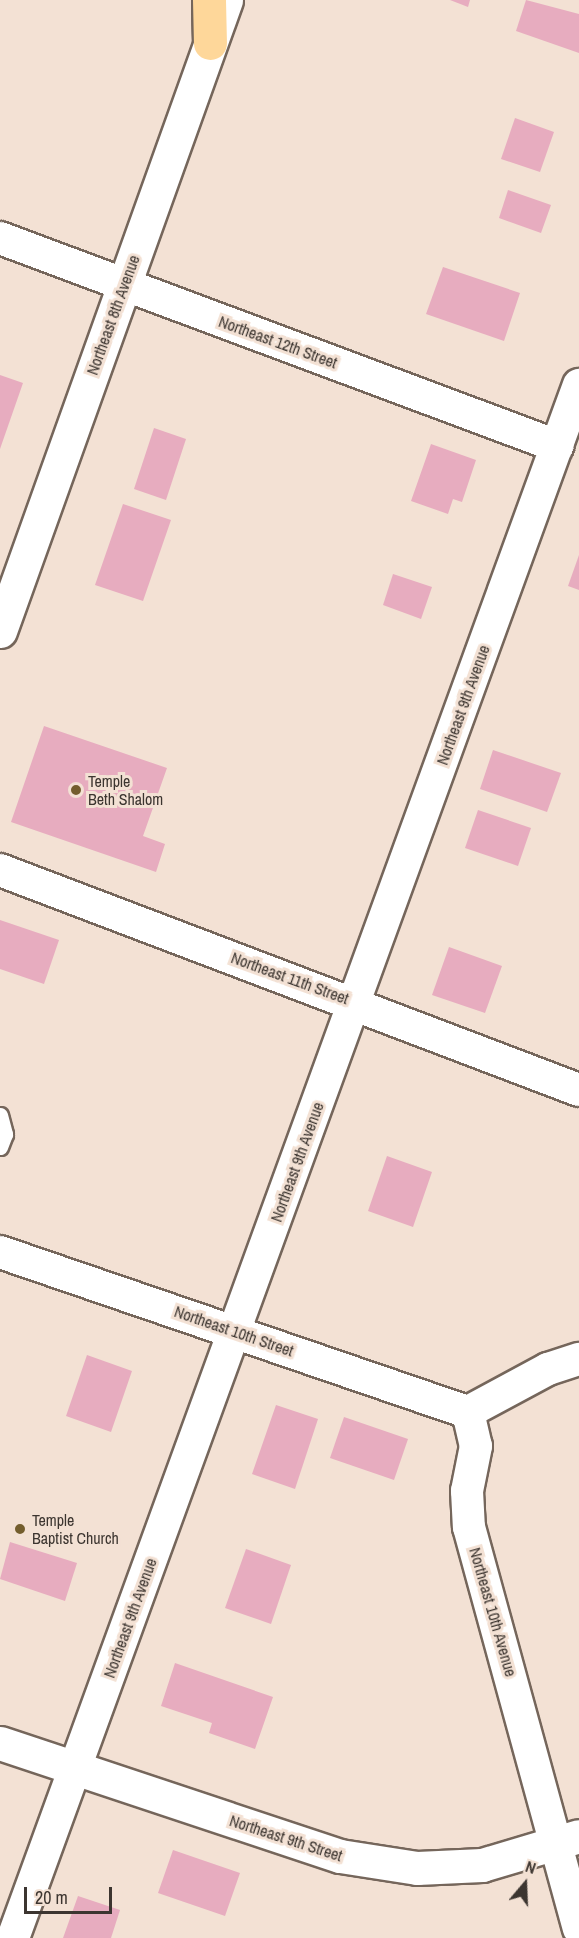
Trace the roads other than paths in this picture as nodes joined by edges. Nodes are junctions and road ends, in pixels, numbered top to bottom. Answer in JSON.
{"nodes":[{"id":1,"x":209,"y":0,"type":"edge"},
{"id":2,"x":226,"y":0,"type":"edge"},
{"id":3,"x":210,"y":43,"type":"junction"},
{"id":4,"x":0,"y":238,"type":"edge"},
{"id":5,"x":124,"y":285,"type":"junction"},
{"id":6,"x":579,"y":386,"type":"edge"},
{"id":7,"x":557,"y":446,"type":"junction"},
{"id":8,"x":0,"y":631,"type":"edge"},
{"id":9,"x":0,"y":870,"type":"edge"},
{"id":10,"x":356,"y":1002,"type":"junction"},
{"id":11,"x":579,"y":1090,"type":"edge"},
{"id":12,"x":0,"y":1115,"type":"edge"},
{"id":13,"x":0,"y":1147,"type":"edge"},
{"id":14,"x":0,"y":1252,"type":"edge"},
{"id":15,"x":236,"y":1330,"type":"junction"},
{"id":16,"x":579,"y":1359,"type":"edge"},
{"id":17,"x":468,"y":1412,"type":"junction"},
{"id":18,"x":0,"y":1743,"type":"edge"},
{"id":19,"x":74,"y":1768,"type":"junction"},
{"id":20,"x":569,"y":1839,"type":"edge"},
{"id":21,"x":579,"y":1928,"type":"edge"},
{"id":22,"x":14,"y":1938,"type":"edge"}],
"edges":[{"from":1,"to":3,"type":"main road"},
{"from":2,"to":3,"type":"main road","name":"Northeast 8th Avenue"},
{"from":3,"to":5,"type":"main road","name":"Northeast 8th Avenue"},
{"from":4,"to":5,"type":"street","name":"Northeast 12th Street"},
{"from":5,"to":7,"type":"street","name":"Northeast 12th Street"},
{"from":5,"to":8,"type":"main road","name":"Northeast 8th Avenue"},
{"from":6,"to":7,"type":"street","name":"Northeast 9th Avenue"},
{"from":7,"to":10,"type":"street","name":"Northeast 9th Avenue"},
{"from":9,"to":10,"type":"street","name":"Northeast 11th Street"},
{"from":10,"to":11,"type":"street","name":"Northeast 11th Street"},
{"from":10,"to":15,"type":"street","name":"Northeast 9th Avenue"},
{"from":12,"to":13,"type":"lane"},
{"from":14,"to":15,"type":"street","name":"Northeast 10th Street"},
{"from":15,"to":17,"type":"street","name":"Northeast 10th Street"},
{"from":15,"to":19,"type":"street","name":"Northeast 9th Avenue"},
{"from":16,"to":17,"type":"street"},
{"from":17,"to":20,"type":"street","name":"Northeast 10th Avenue"},
{"from":18,"to":19,"type":"main road","name":"Northeast 9th Street"},
{"from":19,"to":20,"type":"main road","name":"Northeast 9th Street"},
{"from":19,"to":22,"type":"street","name":"Northeast 9th Avenue"},
{"from":20,"to":21,"type":"street","name":"Northeast 10th Avenue"}]}
